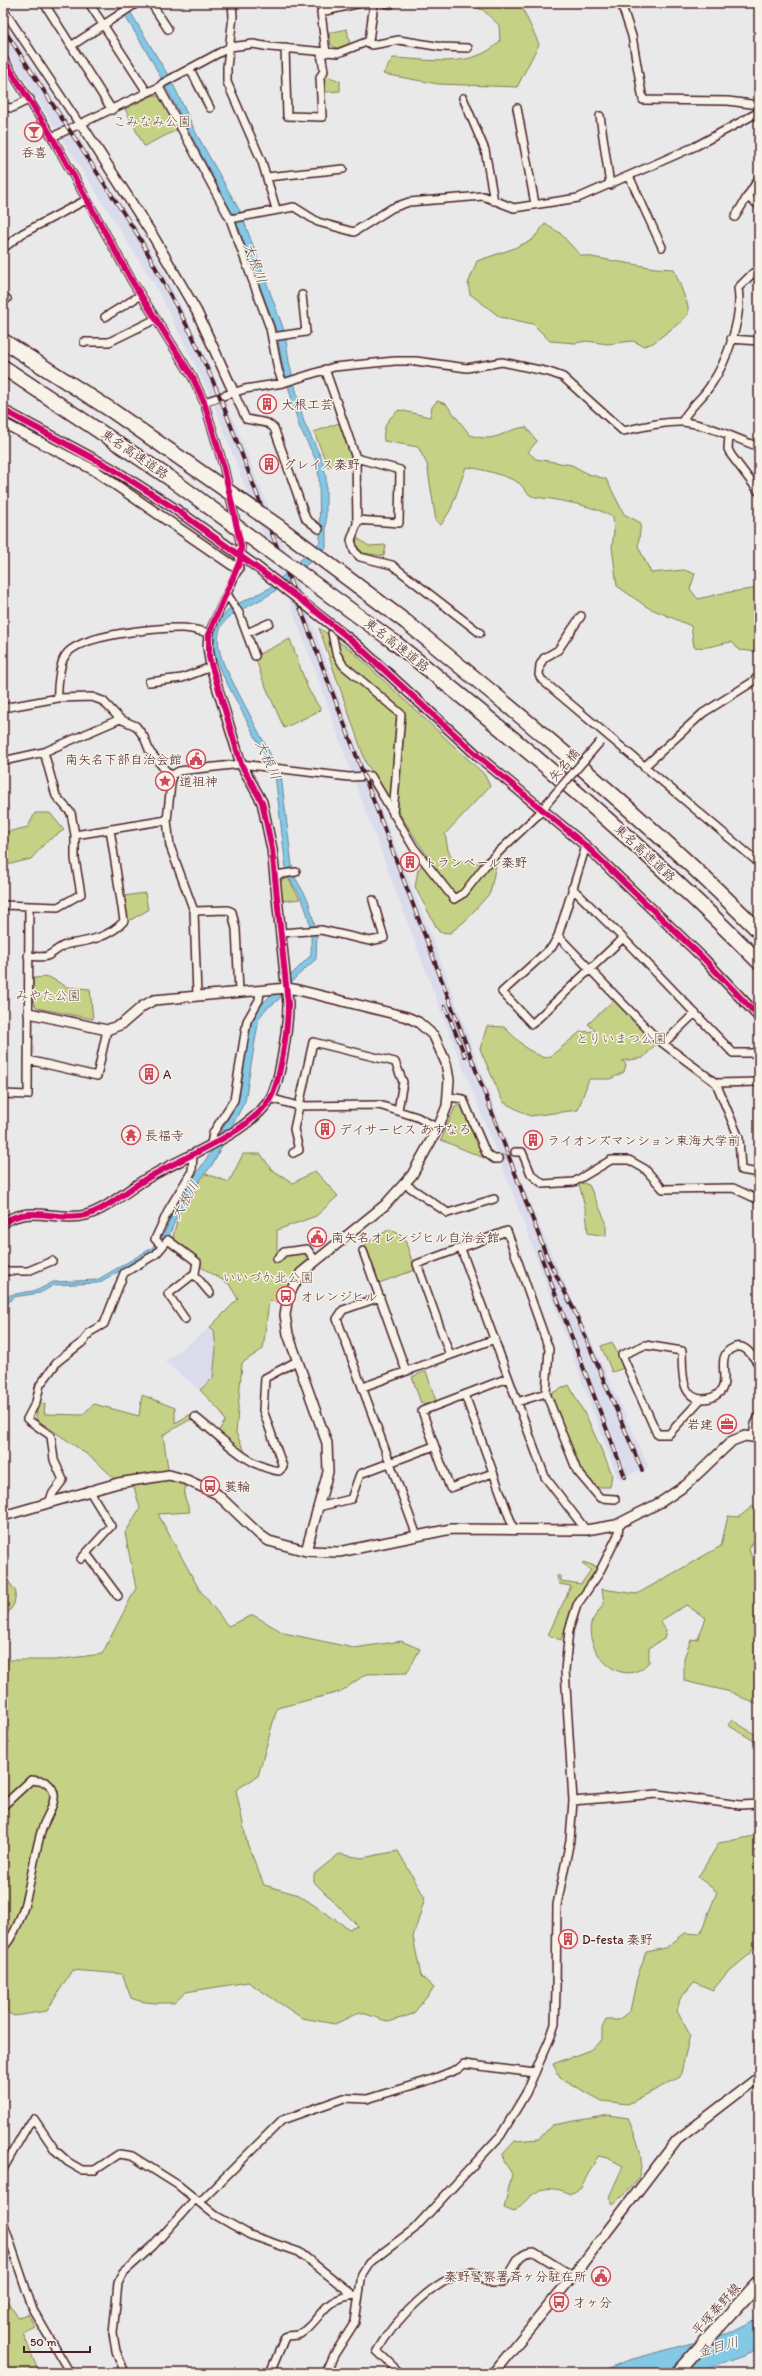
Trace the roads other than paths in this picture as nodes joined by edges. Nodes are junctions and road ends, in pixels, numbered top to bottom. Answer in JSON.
{"nodes":[{"id":1,"x":44,"y":3,"type":"edge"},
{"id":2,"x":89,"y":3,"type":"edge"},
{"id":3,"x":137,"y":3,"type":"edge"},
{"id":4,"x":151,"y":3,"type":"edge"},
{"id":5,"x":232,"y":3,"type":"edge"},
{"id":6,"x":361,"y":3,"type":"edge"},
{"id":7,"x":374,"y":3,"type":"edge"},
{"id":8,"x":621,"y":3,"type":"edge"},
{"id":9,"x":3,"y":9,"type":"edge"},
{"id":10,"x":103,"y":25,"type":"junction"},
{"id":11,"x":168,"y":29,"type":"dead end"},
{"id":12,"x":367,"y":42,"type":"junction"},
{"id":13,"x":71,"y":46,"type":"junction"},
{"id":14,"x":230,"y":47,"type":"junction"},
{"id":15,"x":285,"y":48,"type":"junction"},
{"id":16,"x":468,"y":48,"type":"dead end"},
{"id":17,"x":324,"y":53,"type":"junction"},
{"id":18,"x":3,"y":58,"type":"edge"},
{"id":19,"x":190,"y":68,"type":"junction"},
{"id":20,"x":161,"y":85,"type":"junction"},
{"id":21,"x":147,"y":92,"type":"junction"},
{"id":22,"x":463,"y":98,"type":"dead end"},
{"id":23,"x":30,"y":99,"type":"junction"},
{"id":24,"x":759,"y":105,"type":"edge"},
{"id":25,"x":3,"y":107,"type":"edge"},
{"id":26,"x":210,"y":108,"type":"dead end"},
{"id":27,"x":517,"y":108,"type":"dead end"},
{"id":28,"x":112,"y":110,"type":"junction"},
{"id":29,"x":759,"y":112,"type":"edge"},
{"id":30,"x":600,"y":116,"type":"dead end"},
{"id":31,"x":80,"y":125,"type":"junction"},
{"id":32,"x":52,"y":137,"type":"junction"},
{"id":33,"x":343,"y":169,"type":"dead end"},
{"id":34,"x":629,"y":176,"type":"junction"},
{"id":35,"x":267,"y":177,"type":"junction"},
{"id":36,"x":759,"y":178,"type":"edge"},
{"id":37,"x":610,"y":185,"type":"junction"},
{"id":38,"x":747,"y":197,"type":"junction"},
{"id":39,"x":86,"y":200,"type":"junction"},
{"id":40,"x":494,"y":201,"type":"junction"},
{"id":41,"x":535,"y":204,"type":"junction"},
{"id":42,"x":759,"y":204,"type":"edge"},
{"id":43,"x":276,"y":209,"type":"junction"},
{"id":44,"x":735,"y":217,"type":"dead end"},
{"id":45,"x":232,"y":219,"type":"junction"},
{"id":46,"x":5,"y":247,"type":"dead end"},
{"id":47,"x":662,"y":247,"type":"dead end"},
{"id":48,"x":759,"y":271,"type":"edge"},
{"id":49,"x":302,"y":295,"type":"dead end"},
{"id":50,"x":141,"y":296,"type":"junction"},
{"id":51,"x":105,"y":317,"type":"dead end"},
{"id":52,"x":156,"y":318,"type":"junction"},
{"id":53,"x":275,"y":336,"type":"junction"},
{"id":54,"x":731,"y":339,"type":"junction"},
{"id":55,"x":3,"y":340,"type":"edge"},
{"id":56,"x":84,"y":342,"type":"dead end"},
{"id":57,"x":759,"y":342,"type":"edge"},
{"id":58,"x":3,"y":367,"type":"edge"},
{"id":59,"x":325,"y":369,"type":"junction"},
{"id":60,"x":285,"y":382,"type":"junction"},
{"id":61,"x":234,"y":393,"type":"junction"},
{"id":62,"x":204,"y":402,"type":"junction"},
{"id":63,"x":3,"y":410,"type":"edge"},
{"id":64,"x":3,"y":422,"type":"edge"},
{"id":65,"x":682,"y":422,"type":"junction"},
{"id":66,"x":729,"y":436,"type":"junction"},
{"id":67,"x":759,"y":447,"type":"edge"},
{"id":68,"x":356,"y":458,"type":"junction"},
{"id":69,"x":759,"y":492,"type":"edge"},
{"id":70,"x":357,"y":520,"type":"junction"},
{"id":71,"x":319,"y":529,"type":"dead end"},
{"id":72,"x":238,"y":569,"type":"junction"},
{"id":73,"x":227,"y":594,"type":"junction"},
{"id":74,"x":581,"y":616,"type":"dead end"},
{"id":75,"x":269,"y":623,"type":"dead end"},
{"id":76,"x":209,"y":633,"type":"junction"},
{"id":77,"x":247,"y":633,"type":"junction"},
{"id":78,"x":332,"y":633,"type":"dead end"},
{"id":79,"x":480,"y":633,"type":"dead end"},
{"id":80,"x":255,"y":656,"type":"dead end"},
{"id":81,"x":211,"y":667,"type":"junction"},
{"id":82,"x":759,"y":676,"type":"edge"},
{"id":83,"x":149,"y":682,"type":"dead end"},
{"id":84,"x":58,"y":698,"type":"junction"},
{"id":85,"x":3,"y":708,"type":"edge"},
{"id":86,"x":120,"y":719,"type":"junction"},
{"id":87,"x":605,"y":735,"type":"junction"},
{"id":88,"x":44,"y":752,"type":"junction"},
{"id":89,"x":3,"y":761,"type":"edge"},
{"id":90,"x":240,"y":764,"type":"junction"},
{"id":91,"x":644,"y":767,"type":"junction"},
{"id":92,"x":172,"y":775,"type":"junction"},
{"id":93,"x":546,"y":806,"type":"junction"},
{"id":94,"x":393,"y":814,"type":"junction"},
{"id":95,"x":167,"y":820,"type":"junction"},
{"id":96,"x":110,"y":829,"type":"junction"},
{"id":97,"x":75,"y":835,"type":"junction"},
{"id":98,"x":586,"y":846,"type":"junction"},
{"id":99,"x":759,"y":862,"type":"edge"},
{"id":100,"x":296,"y":872,"type":"dead end"},
{"id":101,"x":275,"y":875,"type":"junction"},
{"id":102,"x":572,"y":888,"type":"junction"},
{"id":103,"x":374,"y":900,"type":"dead end"},
{"id":104,"x":3,"y":905,"type":"edge"},
{"id":105,"x":29,"y":906,"type":"junction"},
{"id":106,"x":194,"y":911,"type":"junction"},
{"id":107,"x":759,"y":932,"type":"edge"},
{"id":108,"x":281,"y":934,"type":"junction"},
{"id":109,"x":558,"y":936,"type":"junction"},
{"id":110,"x":623,"y":938,"type":"junction"},
{"id":111,"x":28,"y":956,"type":"junction"},
{"id":112,"x":759,"y":962,"type":"edge"},
{"id":113,"x":590,"y":969,"type":"junction"},
{"id":114,"x":287,"y":988,"type":"junction"},
{"id":115,"x":260,"y":991,"type":"junction"},
{"id":116,"x":240,"y":992,"type":"junction"},
{"id":117,"x":198,"y":995,"type":"junction"},
{"id":118,"x":29,"y":1013,"type":"junction"},
{"id":119,"x":695,"y":1013,"type":"junction"},
{"id":120,"x":759,"y":1016,"type":"edge"},
{"id":121,"x":107,"y":1030,"type":"junction"},
{"id":122,"x":664,"y":1043,"type":"junction"},
{"id":123,"x":759,"y":1053,"type":"edge"},
{"id":124,"x":28,"y":1060,"type":"junction"},
{"id":125,"x":759,"y":1082,"type":"edge"},
{"id":126,"x":716,"y":1083,"type":"junction"},
{"id":127,"x":3,"y":1094,"type":"edge"},
{"id":128,"x":449,"y":1097,"type":"junction"},
{"id":129,"x":270,"y":1098,"type":"junction"},
{"id":130,"x":298,"y":1106,"type":"junction"},
{"id":131,"x":398,"y":1110,"type":"junction"},
{"id":132,"x":438,"y":1128,"type":"junction"},
{"id":133,"x":213,"y":1143,"type":"junction"},
{"id":134,"x":299,"y":1151,"type":"dead end"},
{"id":135,"x":515,"y":1152,"type":"dead end"},
{"id":136,"x":193,"y":1154,"type":"junction"},
{"id":137,"x":499,"y":1159,"type":"dead end"},
{"id":138,"x":759,"y":1173,"type":"edge"},
{"id":139,"x":405,"y":1184,"type":"junction"},
{"id":140,"x":494,"y":1199,"type":"dead end"},
{"id":141,"x":759,"y":1200,"type":"edge"},
{"id":142,"x":3,"y":1223,"type":"edge"},
{"id":143,"x":159,"y":1243,"type":"junction"},
{"id":144,"x":461,"y":1249,"type":"junction"},
{"id":145,"x":363,"y":1251,"type":"dead end"},
{"id":146,"x":277,"y":1259,"type":"dead end"},
{"id":147,"x":315,"y":1260,"type":"junction"},
{"id":148,"x":52,"y":1261,"type":"dead end"},
{"id":149,"x":3,"y":1271,"type":"edge"},
{"id":150,"x":194,"y":1274,"type":"junction"},
{"id":151,"x":210,"y":1294,"type":"dead end"},
{"id":152,"x":380,"y":1297,"type":"junction"},
{"id":153,"x":174,"y":1303,"type":"junction"},
{"id":154,"x":168,"y":1308,"type":"dead end"},
{"id":155,"x":185,"y":1319,"type":"dead end"},
{"id":156,"x":495,"y":1339,"type":"junction"},
{"id":157,"x":450,"y":1355,"type":"junction"},
{"id":158,"x":297,"y":1361,"type":"junction"},
{"id":159,"x":759,"y":1365,"type":"edge"},
{"id":160,"x":406,"y":1371,"type":"junction"},
{"id":161,"x":508,"y":1378,"type":"junction"},
{"id":162,"x":363,"y":1387,"type":"junction"},
{"id":163,"x":546,"y":1393,"type":"junction"},
{"id":164,"x":465,"y":1395,"type":"junction"},
{"id":165,"x":701,"y":1399,"type":"junction"},
{"id":166,"x":517,"y":1402,"type":"junction"},
{"id":167,"x":759,"y":1416,"type":"edge"},
{"id":168,"x":195,"y":1417,"type":"dead end"},
{"id":169,"x":756,"y":1437,"type":"edge"},
{"id":170,"x":434,"y":1446,"type":"junction"},
{"id":171,"x":391,"y":1462,"type":"junction"},
{"id":172,"x":493,"y":1473,"type":"junction"},
{"id":173,"x":89,"y":1490,"type":"junction"},
{"id":174,"x":615,"y":1499,"type":"dead end"},
{"id":175,"x":49,"y":1502,"type":"junction"},
{"id":176,"x":318,"y":1506,"type":"junction"},
{"id":177,"x":3,"y":1516,"type":"edge"},
{"id":178,"x":619,"y":1524,"type":"junction"},
{"id":179,"x":514,"y":1530,"type":"junction"},
{"id":180,"x":586,"y":1530,"type":"junction"},
{"id":181,"x":417,"y":1536,"type":"junction"},
{"id":182,"x":306,"y":1552,"type":"junction"},
{"id":183,"x":86,"y":1553,"type":"junction"},
{"id":184,"x":81,"y":1559,"type":"dead end"},
{"id":185,"x":118,"y":1596,"type":"dead end"},
{"id":186,"x":573,"y":1801,"type":"junction"},
{"id":187,"x":759,"y":1804,"type":"edge"},
{"id":188,"x":3,"y":1806,"type":"edge"},
{"id":189,"x":3,"y":1948,"type":"edge"},
{"id":190,"x":535,"y":2073,"type":"junction"},
{"id":191,"x":759,"y":2077,"type":"edge"},
{"id":192,"x":3,"y":2168,"type":"edge"},
{"id":193,"x":197,"y":2200,"type":"junction"},
{"id":194,"x":3,"y":2221,"type":"edge"},
{"id":195,"x":573,"y":2276,"type":"junction"},
{"id":196,"x":759,"y":2282,"type":"edge"},
{"id":197,"x":355,"y":2295,"type":"junction"},
{"id":198,"x":70,"y":2373,"type":"edge"},
{"id":199,"x":125,"y":2373,"type":"edge"},
{"id":200,"x":270,"y":2373,"type":"edge"},
{"id":201,"x":326,"y":2373,"type":"edge"},
{"id":202,"x":400,"y":2373,"type":"edge"},
{"id":203,"x":493,"y":2373,"type":"edge"},
{"id":204,"x":677,"y":2373,"type":"edge"}],
"edges":[{"from":1,"to":13,"type":"street"},
{"from":2,"to":10,"type":"street"},
{"from":3,"to":10,"type":"street"},
{"from":4,"to":11,"type":"street"},
{"from":5,"to":14,"type":"street"},
{"from":6,"to":17,"type":"street"},
{"from":7,"to":12,"type":"street"},
{"from":8,"to":24,"type":"street"},
{"from":9,"to":31,"type":"street"},
{"from":10,"to":13,"type":"street"},
{"from":10,"to":21,"type":"street"},
{"from":12,"to":16,"type":"street"},
{"from":12,"to":17,"type":"street"},
{"from":13,"to":28,"type":"street"},
{"from":14,"to":15,"type":"street"},
{"from":14,"to":19,"type":"street"},
{"from":14,"to":35,"type":"street"},
{"from":15,"to":17,"type":"street"},
{"from":15,"to":17,"type":"street"},
{"from":18,"to":23,"type":"street"},
{"from":19,"to":20,"type":"street"},
{"from":19,"to":26,"type":"street"},
{"from":20,"to":21,"type":"street"},
{"from":20,"to":45,"type":"street"},
{"from":21,"to":28,"type":"street"},
{"from":22,"to":40,"type":"street"},
{"from":23,"to":25,"type":"street"},
{"from":23,"to":32,"type":"street"},
{"from":27,"to":41,"type":"street"},
{"from":28,"to":31,"type":"street"},
{"from":29,"to":34,"type":"street"},
{"from":30,"to":37,"type":"street"},
{"from":31,"to":32,"type":"street"},
{"from":31,"to":61,"type":"street"},
{"from":32,"to":39,"type":"street"},
{"from":33,"to":35,"type":"street"},
{"from":34,"to":37,"type":"street"},
{"from":34,"to":47,"type":"street"},
{"from":35,"to":43,"type":"street"},
{"from":36,"to":38,"type":"street"},
{"from":37,"to":41,"type":"street"},
{"from":38,"to":42,"type":"street"},
{"from":38,"to":44,"type":"street"},
{"from":39,"to":46,"type":"street"},
{"from":39,"to":50,"type":"street"},
{"from":40,"to":41,"type":"street"},
{"from":40,"to":43,"type":"street"},
{"from":43,"to":45,"type":"street"},
{"from":45,"to":53,"type":"street"},
{"from":48,"to":54,"type":"street"},
{"from":49,"to":53,"type":"street"},
{"from":50,"to":51,"type":"street"},
{"from":50,"to":52,"type":"street"},
{"from":52,"to":56,"type":"street"},
{"from":52,"to":62,"type":"street"},
{"from":53,"to":60,"type":"street"},
{"from":54,"to":57,"type":"street"},
{"from":54,"to":65,"type":"street"},
{"from":55,"to":107,"type":"highway","name":"東名高速道路","bridge":true},
{"from":58,"to":112,"type":"highway","name":"東名高速道路","bridge":true},
{"from":59,"to":60,"type":"street"},
{"from":59,"to":65,"type":"street"},
{"from":59,"to":68,"type":"street"},
{"from":60,"to":61,"type":"street"},
{"from":61,"to":62,"type":"street"},
{"from":61,"to":71,"type":"street"},
{"from":62,"to":72,"type":"street"},
{"from":63,"to":93,"type":"street","bridge":true},
{"from":64,"to":72,"type":"street"},
{"from":65,"to":66,"type":"street"},
{"from":66,"to":67,"type":"street"},
{"from":66,"to":69,"type":"street"},
{"from":68,"to":70,"type":"street"},
{"from":68,"to":70,"type":"street"},
{"from":70,"to":79,"type":"street"},
{"from":72,"to":73,"type":"street"},
{"from":73,"to":76,"type":"street"},
{"from":73,"to":77,"type":"street"},
{"from":74,"to":87,"type":"street"},
{"from":75,"to":77,"type":"street"},
{"from":76,"to":81,"type":"street"},
{"from":76,"to":84,"type":"street"},
{"from":77,"to":80,"type":"street"},
{"from":78,"to":94,"type":"street"},
{"from":81,"to":83,"type":"street"},
{"from":81,"to":90,"type":"street"},
{"from":82,"to":91,"type":"street"},
{"from":84,"to":85,"type":"street"},
{"from":84,"to":86,"type":"street"},
{"from":86,"to":88,"type":"street"},
{"from":86,"to":92,"type":"street"},
{"from":87,"to":91,"type":"street"},
{"from":87,"to":93,"type":"street","name":"矢名橋","bridge":true},
{"from":88,"to":89,"type":"street"},
{"from":88,"to":97,"type":"street"},
{"from":90,"to":92,"type":"street"},
{"from":90,"to":94,"type":"street"},
{"from":90,"to":101,"type":"street"},
{"from":91,"to":99,"type":"street"},
{"from":92,"to":95,"type":"street"},
{"from":93,"to":94,"type":"street","name":"矢名橋"},
{"from":93,"to":98,"type":"street"},
{"from":95,"to":96,"type":"street"},
{"from":95,"to":106,"type":"street"},
{"from":96,"to":97,"type":"street"},
{"from":96,"to":111,"type":"street"},
{"from":97,"to":105,"type":"street"},
{"from":98,"to":102,"type":"street"},
{"from":98,"to":120,"type":"street"},
{"from":100,"to":101,"type":"street"},
{"from":101,"to":108,"type":"street"},
{"from":102,"to":109,"type":"street"},
{"from":102,"to":110,"type":"street"},
{"from":103,"to":108,"type":"street"},
{"from":104,"to":105,"type":"street"},
{"from":105,"to":111,"type":"street"},
{"from":106,"to":116,"type":"street"},
{"from":106,"to":117,"type":"street"},
{"from":108,"to":114,"type":"street"},
{"from":109,"to":113,"type":"street"},
{"from":109,"to":113,"type":"street"},
{"from":110,"to":113,"type":"street"},
{"from":110,"to":119,"type":"street"},
{"from":111,"to":118,"type":"street"},
{"from":113,"to":122,"type":"street"},
{"from":114,"to":115,"type":"street"},
{"from":114,"to":128,"type":"street"},
{"from":114,"to":129,"type":"street"},
{"from":115,"to":116,"type":"street"},
{"from":115,"to":133,"type":"street"},
{"from":116,"to":117,"type":"street"},
{"from":117,"to":121,"type":"street"},
{"from":118,"to":121,"type":"street"},
{"from":118,"to":124,"type":"street"},
{"from":119,"to":122,"type":"street"},
{"from":119,"to":123,"type":"street"},
{"from":121,"to":124,"type":"street"},
{"from":122,"to":126,"type":"street"},
{"from":124,"to":127,"type":"street"},
{"from":125,"to":126,"type":"street"},
{"from":126,"to":138,"type":"street"},
{"from":128,"to":132,"type":"street"},
{"from":128,"to":137,"type":"street"},
{"from":129,"to":130,"type":"street"},
{"from":129,"to":133,"type":"street"},
{"from":130,"to":131,"type":"street"},
{"from":130,"to":131,"type":"street"},
{"from":130,"to":134,"type":"street"},
{"from":131,"to":132,"type":"street"},
{"from":132,"to":139,"type":"street"},
{"from":133,"to":136,"type":"street"},
{"from":135,"to":141,"type":"street"},
{"from":136,"to":142,"type":"street"},
{"from":136,"to":143,"type":"street"},
{"from":139,"to":140,"type":"street"},
{"from":139,"to":147,"type":"street"},
{"from":143,"to":150,"type":"street"},
{"from":143,"to":175,"type":"street"},
{"from":144,"to":156,"type":"street"},
{"from":144,"to":157,"type":"street"},
{"from":144,"to":163,"type":"street"},
{"from":145,"to":152,"type":"street"},
{"from":146,"to":147,"type":"street"},
{"from":147,"to":158,"type":"street"},
{"from":148,"to":149,"type":"street"},
{"from":150,"to":151,"type":"street"},
{"from":150,"to":153,"type":"street"},
{"from":152,"to":160,"type":"street"},
{"from":152,"to":162,"type":"street"},
{"from":153,"to":154,"type":"street"},
{"from":153,"to":155,"type":"street"},
{"from":156,"to":157,"type":"street"},
{"from":156,"to":161,"type":"street"},
{"from":157,"to":160,"type":"street"},
{"from":158,"to":168,"type":"street"},
{"from":158,"to":176,"type":"street"},
{"from":159,"to":165,"type":"street"},
{"from":160,"to":162,"type":"street"},
{"from":161,"to":164,"type":"street"},
{"from":161,"to":166,"type":"street"},
{"from":162,"to":171,"type":"street"},
{"from":163,"to":166,"type":"street"},
{"from":163,"to":174,"type":"street"},
{"from":164,"to":170,"type":"street"},
{"from":164,"to":172,"type":"street"},
{"from":165,"to":165,"type":"street"},
{"from":166,"to":180,"type":"street"},
{"from":167,"to":169,"type":"street"},
{"from":169,"to":178,"type":"street"},
{"from":170,"to":171,"type":"street"},
{"from":170,"to":172,"type":"street"},
{"from":171,"to":176,"type":"street"},
{"from":171,"to":181,"type":"street"},
{"from":172,"to":179,"type":"street"},
{"from":173,"to":175,"type":"street"},
{"from":173,"to":182,"type":"street"},
{"from":173,"to":183,"type":"street"},
{"from":175,"to":177,"type":"street"},
{"from":176,"to":182,"type":"street"},
{"from":178,"to":180,"type":"street"},
{"from":178,"to":186,"type":"street"},
{"from":179,"to":180,"type":"street"},
{"from":179,"to":181,"type":"street"},
{"from":181,"to":182,"type":"street"},
{"from":183,"to":184,"type":"street"},
{"from":183,"to":185,"type":"street"},
{"from":186,"to":187,"type":"street"},
{"from":186,"to":190,"type":"street"},
{"from":188,"to":189,"type":"street"},
{"from":190,"to":193,"type":"street"},
{"from":190,"to":197,"type":"street"},
{"from":191,"to":195,"type":"street"},
{"from":192,"to":193,"type":"street"},
{"from":193,"to":197,"type":"street"},
{"from":193,"to":199,"type":"street"},
{"from":194,"to":198,"type":"street"},
{"from":195,"to":202,"type":"street"},
{"from":195,"to":203,"type":"street"},
{"from":196,"to":204,"type":"main road","name":"平塚秦野線"},
{"from":197,"to":200,"type":"street"},
{"from":197,"to":201,"type":"street"}]}
